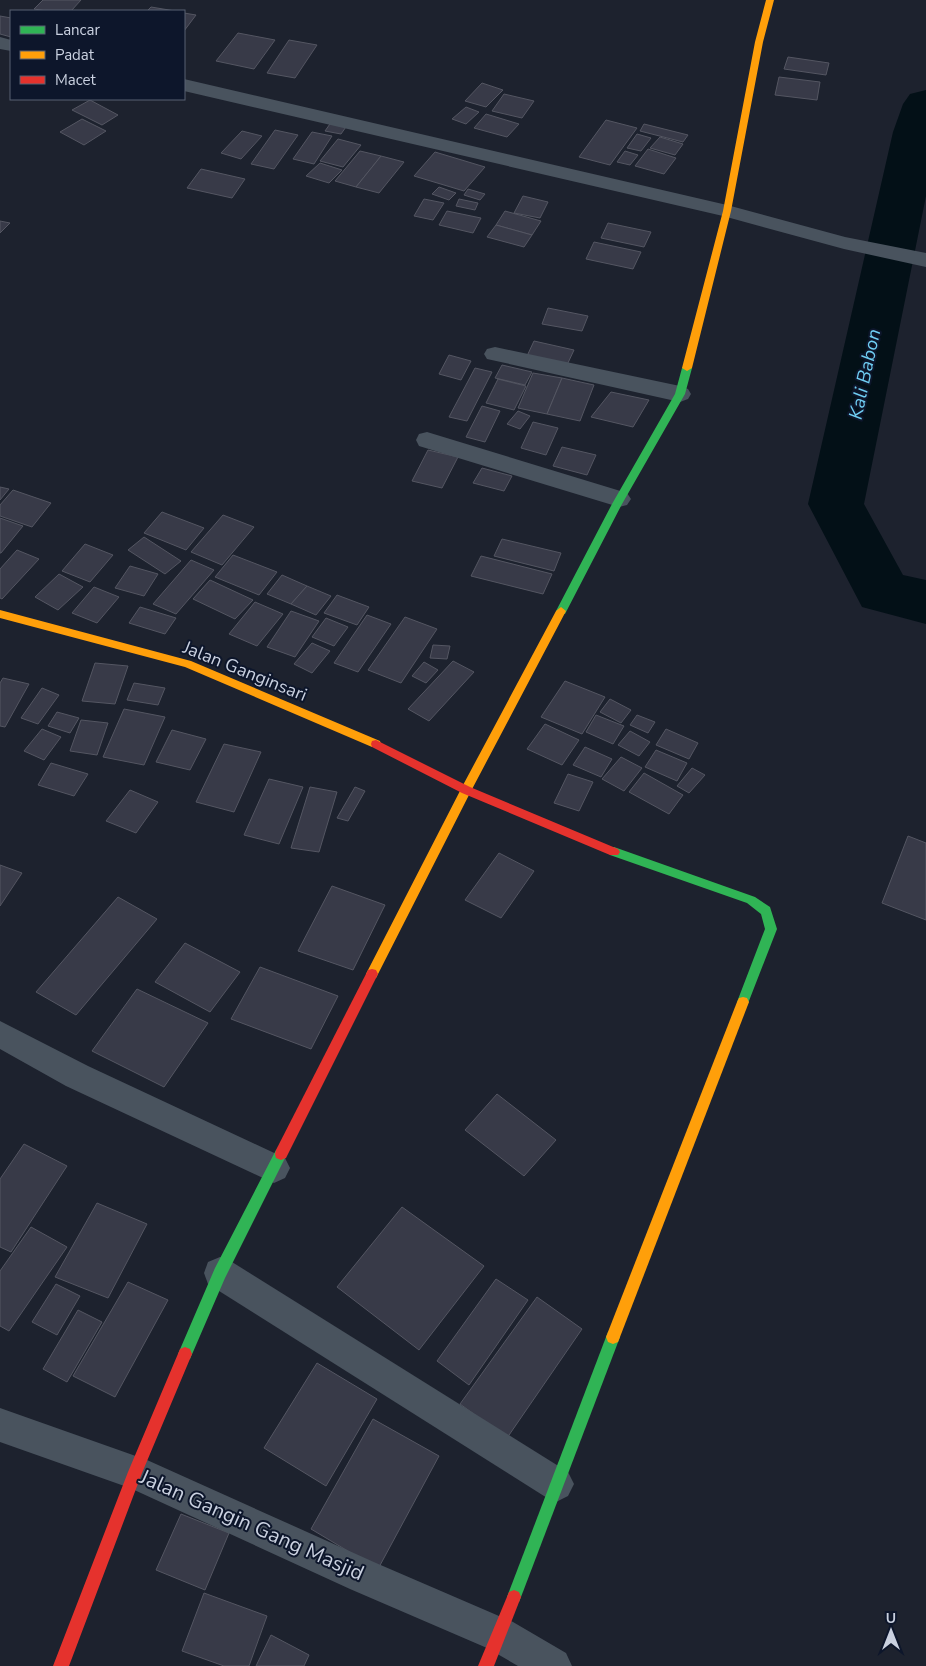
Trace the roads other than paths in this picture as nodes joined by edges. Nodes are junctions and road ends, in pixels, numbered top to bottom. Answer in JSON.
{"nodes":[{"id":1,"x":770,"y":0,"type":"edge"},
{"id":2,"x":185,"y":86,"type":"edge"},
{"id":3,"x":728,"y":211,"type":"junction"},
{"id":4,"x":926,"y":260,"type":"edge"},
{"id":5,"x":495,"y":354,"type":"dead end"},
{"id":6,"x":680,"y":394,"type":"junction"},
{"id":7,"x":427,"y":440,"type":"dead end"},
{"id":8,"x":619,"y":499,"type":"junction"},
{"id":9,"x":0,"y":614,"type":"edge"},
{"id":10,"x":466,"y":790,"type":"junction"},
{"id":11,"x":0,"y":1034,"type":"edge"},
{"id":12,"x":274,"y":1168,"type":"junction"},
{"id":13,"x":220,"y":1273,"type":"junction"},
{"id":14,"x":0,"y":1425,"type":"edge"},
{"id":15,"x":135,"y":1472,"type":"junction"},
{"id":16,"x":556,"y":1484,"type":"junction"},
{"id":17,"x":493,"y":1650,"type":"edge"},
{"id":18,"x":60,"y":1666,"type":"edge"},
{"id":19,"x":553,"y":1666,"type":"edge"}],
"edges":[{"from":1,"to":3,"type":"street"},
{"from":2,"to":3,"type":"street"},
{"from":3,"to":4,"type":"street"},
{"from":3,"to":6,"type":"street"},
{"from":5,"to":6,"type":"street"},
{"from":6,"to":8,"type":"street"},
{"from":7,"to":8,"type":"street"},
{"from":8,"to":10,"type":"street"},
{"from":9,"to":10,"type":"street","name":"Jalan Ganginsari"},
{"from":10,"to":12,"type":"street"},
{"from":10,"to":16,"type":"street","name":"Jalan Ganginsari"},
{"from":11,"to":12,"type":"street"},
{"from":12,"to":13,"type":"street"},
{"from":13,"to":15,"type":"street"},
{"from":13,"to":16,"type":"street"},
{"from":14,"to":15,"type":"street","name":"Jalan Gangin Gang Masjid"},
{"from":15,"to":17,"type":"street","name":"Jalan Gangin Gang Masjid"},
{"from":15,"to":18,"type":"street"},
{"from":16,"to":17,"type":"street","name":"Jalan Ganginsari"},
{"from":17,"to":19,"type":"street","name":"Jalan Gangin Gang Masjid"}]}
